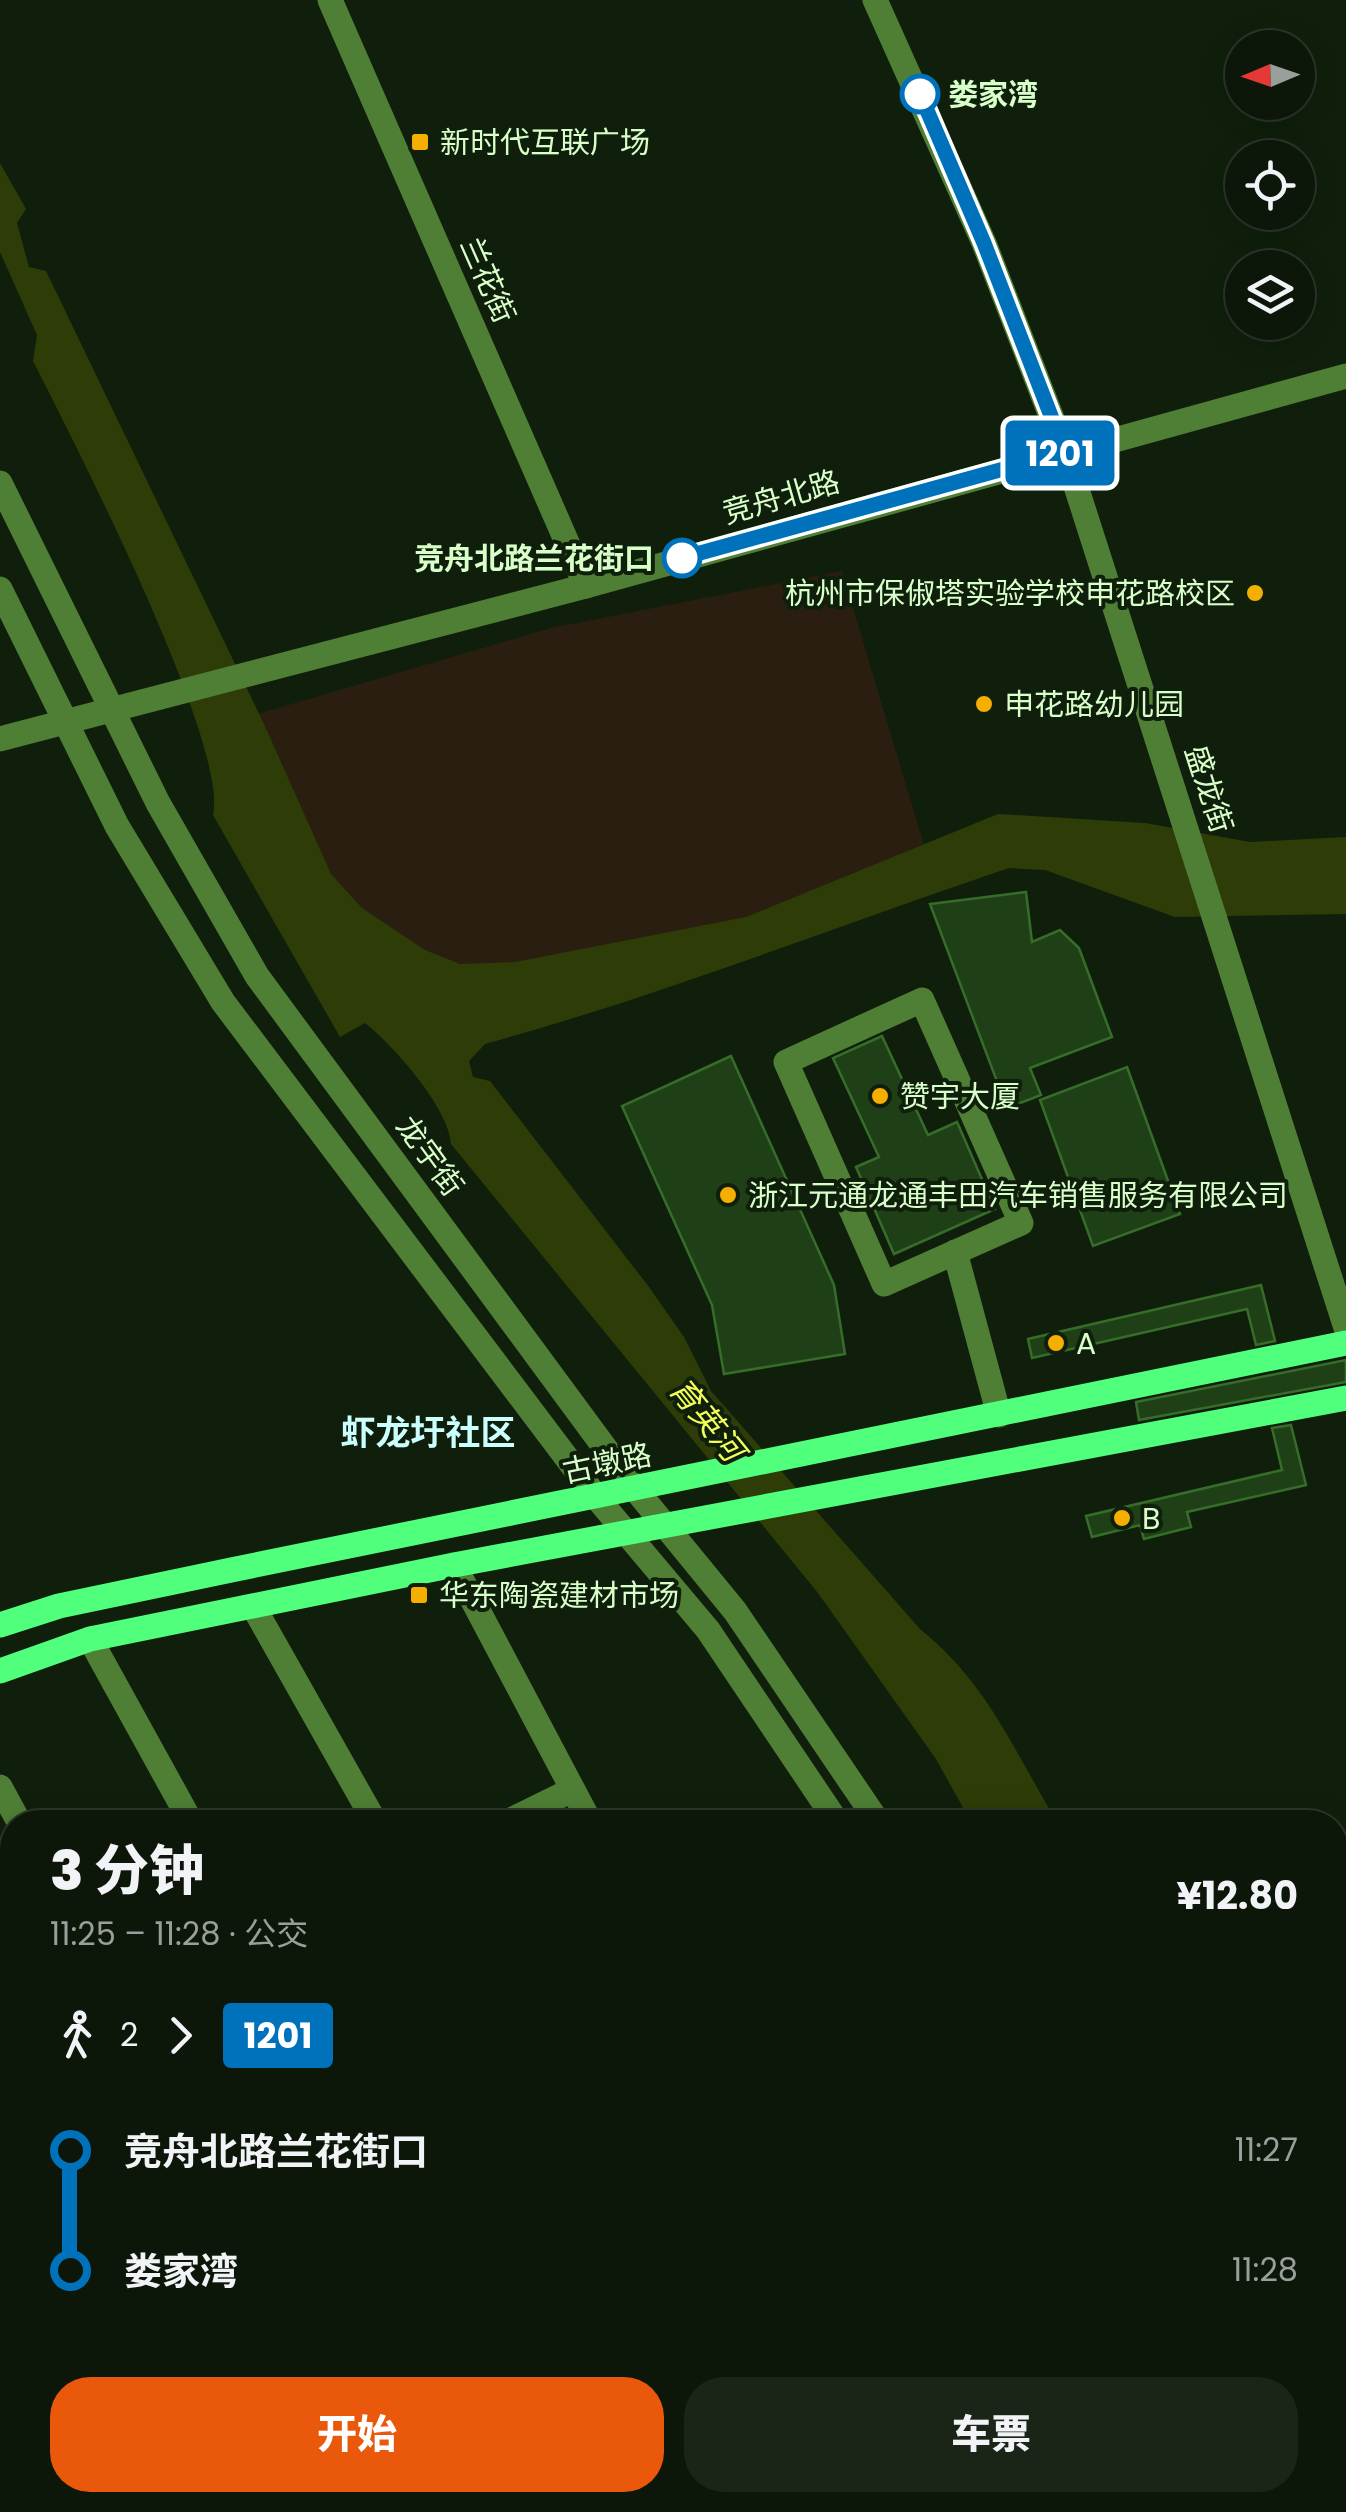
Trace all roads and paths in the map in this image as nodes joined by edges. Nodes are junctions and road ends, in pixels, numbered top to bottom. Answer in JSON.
{"nodes":[{"id":1,"x":330,"y":0,"type":"edge"},
{"id":2,"x":876,"y":0,"type":"edge"},
{"id":3,"x":1346,"y":376,"type":"edge"},
{"id":4,"x":1065,"y":452,"type":"junction"},
{"id":5,"x":0,"y":483,"type":"edge"},
{"id":6,"x":586,"y":586,"type":"junction"},
{"id":7,"x":0,"y":589,"type":"edge"},
{"id":8,"x":112,"y":710,"type":"junction"},
{"id":9,"x":67,"y":723,"type":"junction"},
{"id":10,"x":0,"y":739,"type":"edge"},
{"id":11,"x":955,"y":1252,"type":"junction"},
{"id":12,"x":1346,"y":1328,"type":"edge"},
{"id":13,"x":1346,"y":1344,"type":"edge"},
{"id":14,"x":1346,"y":1398,"type":"edge"},
{"id":15,"x":999,"y":1415,"type":"junction"},
{"id":16,"x":636,"y":1490,"type":"junction"},
{"id":17,"x":597,"y":1498,"type":"junction"},
{"id":18,"x":668,"y":1527,"type":"junction"},
{"id":19,"x":629,"y":1534,"type":"junction"},
{"id":20,"x":454,"y":1565,"type":"junction"},
{"id":21,"x":254,"y":1606,"type":"junction"},
{"id":22,"x":0,"y":1625,"type":"edge"},
{"id":23,"x":90,"y":1640,"type":"junction"},
{"id":24,"x":0,"y":1671,"type":"edge"},
{"id":25,"x":0,"y":1787,"type":"edge"},
{"id":26,"x":572,"y":1790,"type":"junction"},
{"id":27,"x":12,"y":1810,"type":"edge"},
{"id":28,"x":185,"y":1810,"type":"edge"},
{"id":29,"x":367,"y":1810,"type":"edge"},
{"id":30,"x":531,"y":1810,"type":"edge"},
{"id":31,"x":583,"y":1810,"type":"edge"},
{"id":32,"x":829,"y":1810,"type":"edge"},
{"id":33,"x":870,"y":1810,"type":"edge"}],
"edges":[{"from":1,"to":6,"type":"street","name":"兰花街"},
{"from":2,"to":4,"type":"street","name":"盛龙街"},
{"from":3,"to":4,"type":"street","name":"竞舟北路"},
{"from":4,"to":6,"type":"street","name":"竞舟北路"},
{"from":4,"to":12,"type":"street","name":"盛龙街"},
{"from":5,"to":8,"type":"street","name":"龙宇街"},
{"from":6,"to":8,"type":"street","name":"竞舟北路"},
{"from":7,"to":9,"type":"street"},
{"from":8,"to":9,"type":"street","name":"竞舟北路"},
{"from":8,"to":16,"type":"street","name":"龙宇街"},
{"from":9,"to":10,"type":"street","name":"竞舟北路"},
{"from":9,"to":17,"type":"street"},
{"from":11,"to":11,"type":"street"},
{"from":11,"to":15,"type":"street"},
{"from":13,"to":15,"type":"main road","name":"古墩路"},
{"from":14,"to":18,"type":"main road"},
{"from":15,"to":16,"type":"main road","name":"古墩路"},
{"from":16,"to":17,"type":"main road","name":"古墩路"},
{"from":16,"to":18,"type":"street","name":"龙宇街"},
{"from":17,"to":19,"type":"street"},
{"from":17,"to":22,"type":"main road","name":"古墩路"},
{"from":18,"to":19,"type":"main road"},
{"from":18,"to":33,"type":"street","name":"龙宇街"},
{"from":19,"to":20,"type":"main road"},
{"from":19,"to":32,"type":"street"},
{"from":20,"to":21,"type":"main road"},
{"from":20,"to":26,"type":"street"},
{"from":21,"to":23,"type":"main road"},
{"from":21,"to":29,"type":"street"},
{"from":23,"to":24,"type":"main road"},
{"from":23,"to":28,"type":"street"},
{"from":25,"to":27,"type":"street"},
{"from":26,"to":30,"type":"street"},
{"from":26,"to":31,"type":"street"}]}
